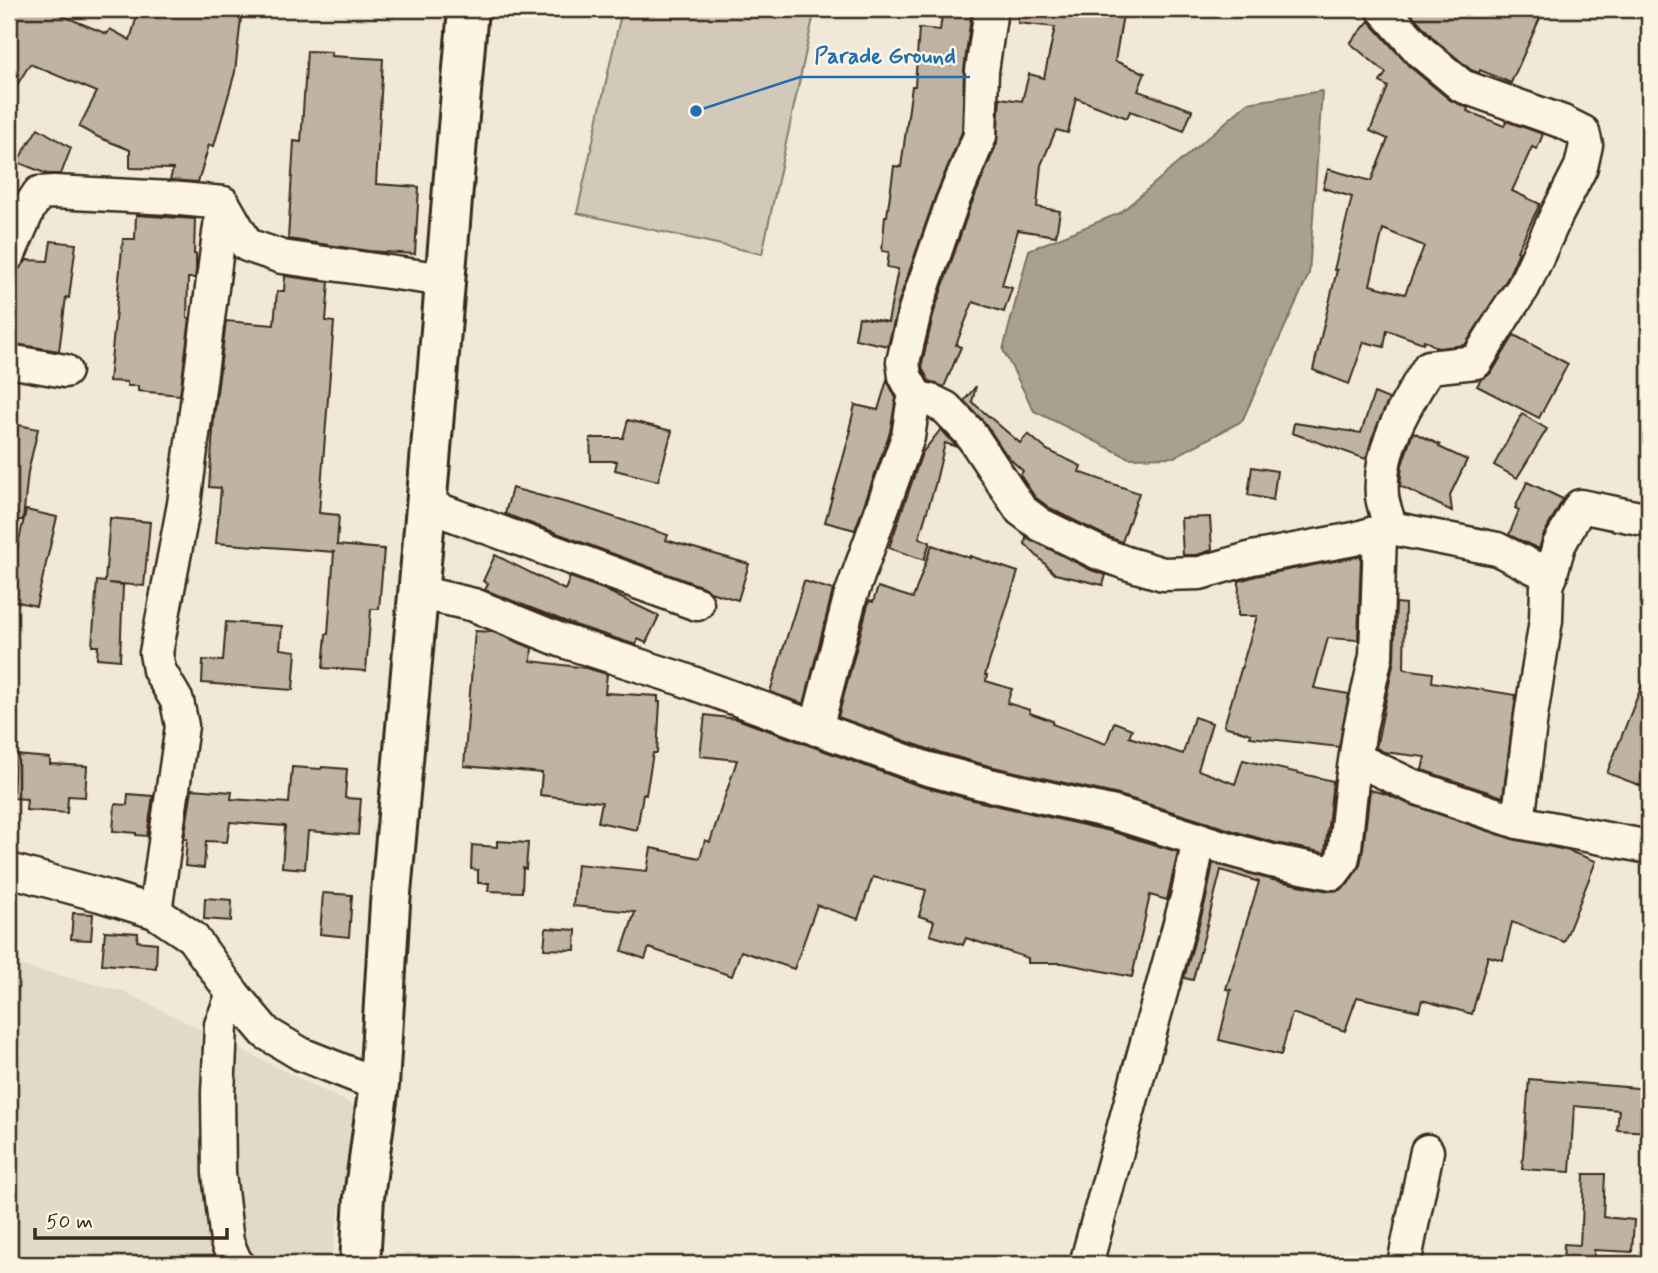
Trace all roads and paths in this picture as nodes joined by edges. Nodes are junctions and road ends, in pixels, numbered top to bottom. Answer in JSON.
{"nodes":[{"id":1,"x":468,"y":9,"type":"edge"},
{"id":2,"x":991,"y":9,"type":"edge"},
{"id":3,"x":1383,"y":9,"type":"edge"},
{"id":4,"x":223,"y":203,"type":"junction"},
{"id":5,"x":9,"y":254,"type":"edge"},
{"id":6,"x":445,"y":280,"type":"junction"},
{"id":7,"x":9,"y":361,"type":"edge"},
{"id":8,"x":65,"y":371,"type":"dead end"},
{"id":9,"x":918,"y":400,"type":"junction"},
{"id":10,"x":426,"y":505,"type":"junction"},
{"id":11,"x":1649,"y":520,"type":"edge"},
{"id":12,"x":1391,"y":528,"type":"junction"},
{"id":13,"x":1551,"y":576,"type":"junction"},
{"id":14,"x":418,"y":592,"type":"junction"},
{"id":15,"x":697,"y":604,"type":"dead end"},
{"id":16,"x":816,"y":729,"type":"junction"},
{"id":17,"x":1356,"y":759,"type":"junction"},
{"id":18,"x":1518,"y":822,"type":"junction"},
{"id":19,"x":1199,"y":839,"type":"junction"},
{"id":20,"x":1649,"y":847,"type":"edge"},
{"id":21,"x":9,"y":870,"type":"edge"},
{"id":22,"x":155,"y":912,"type":"junction"},
{"id":23,"x":234,"y":995,"type":"junction"},
{"id":24,"x":379,"y":1086,"type":"junction"},
{"id":25,"x":1427,"y":1151,"type":"dead end"},
{"id":26,"x":238,"y":1264,"type":"edge"},
{"id":27,"x":360,"y":1264,"type":"edge"},
{"id":28,"x":1086,"y":1264,"type":"edge"},
{"id":29,"x":1404,"y":1264,"type":"edge"}],
"edges":[{"from":1,"to":6,"type":"main road"},
{"from":2,"to":9,"type":"street"},
{"from":3,"to":12,"type":"street"},
{"from":4,"to":5,"type":"street"},
{"from":4,"to":6,"type":"street"},
{"from":4,"to":22,"type":"street"},
{"from":6,"to":10,"type":"main road"},
{"from":7,"to":8,"type":"street"},
{"from":9,"to":12,"type":"street"},
{"from":9,"to":16,"type":"street"},
{"from":10,"to":14,"type":"main road"},
{"from":10,"to":15,"type":"street"},
{"from":11,"to":13,"type":"street"},
{"from":12,"to":13,"type":"street"},
{"from":12,"to":17,"type":"street"},
{"from":13,"to":18,"type":"street"},
{"from":14,"to":16,"type":"street"},
{"from":14,"to":24,"type":"main road"},
{"from":16,"to":19,"type":"street"},
{"from":17,"to":18,"type":"street"},
{"from":17,"to":19,"type":"street"},
{"from":18,"to":20,"type":"street"},
{"from":19,"to":28,"type":"street"},
{"from":21,"to":22,"type":"street"},
{"from":22,"to":23,"type":"street"},
{"from":23,"to":24,"type":"street"},
{"from":23,"to":26,"type":"street"},
{"from":24,"to":27,"type":"main road"},
{"from":25,"to":29,"type":"street"}]}
